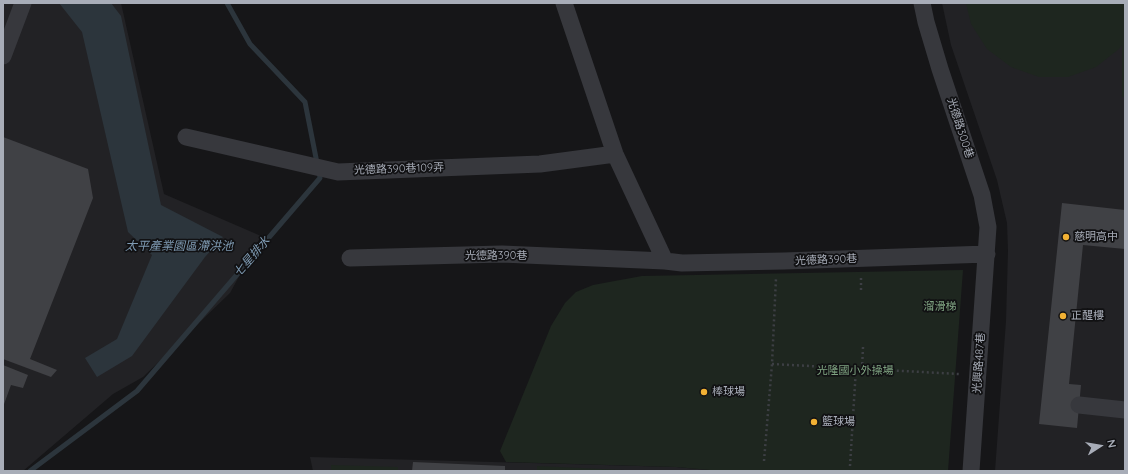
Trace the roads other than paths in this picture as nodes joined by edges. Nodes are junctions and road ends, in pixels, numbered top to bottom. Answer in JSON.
{"nodes":[{"id":1,"x":23,"y":3,"type":"edge"},
{"id":2,"x":564,"y":3,"type":"edge"},
{"id":3,"x":922,"y":3,"type":"edge"},
{"id":4,"x":3,"y":56,"type":"edge"},
{"id":5,"x":186,"y":137,"type":"dead end"},
{"id":6,"x":615,"y":154,"type":"junction"},
{"id":7,"x":987,"y":254,"type":"junction"},
{"id":8,"x":350,"y":258,"type":"dead end"},
{"id":9,"x":665,"y":261,"type":"junction"},
{"id":10,"x":1079,"y":405,"type":"dead end"},
{"id":11,"x":1125,"y":410,"type":"edge"},
{"id":12,"x":971,"y":471,"type":"edge"}],
"edges":[{"from":1,"to":4,"type":"street"},
{"from":2,"to":6,"type":"street"},
{"from":3,"to":7,"type":"street","name":"光德路300巷"},
{"from":5,"to":6,"type":"street","name":"光德路390巷109弄"},
{"from":6,"to":9,"type":"street"},
{"from":7,"to":9,"type":"street","name":"光德路390巷"},
{"from":7,"to":12,"type":"street","name":"光興路487巷"},
{"from":8,"to":9,"type":"street","name":"光德路390巷"},
{"from":10,"to":11,"type":"street"}]}
